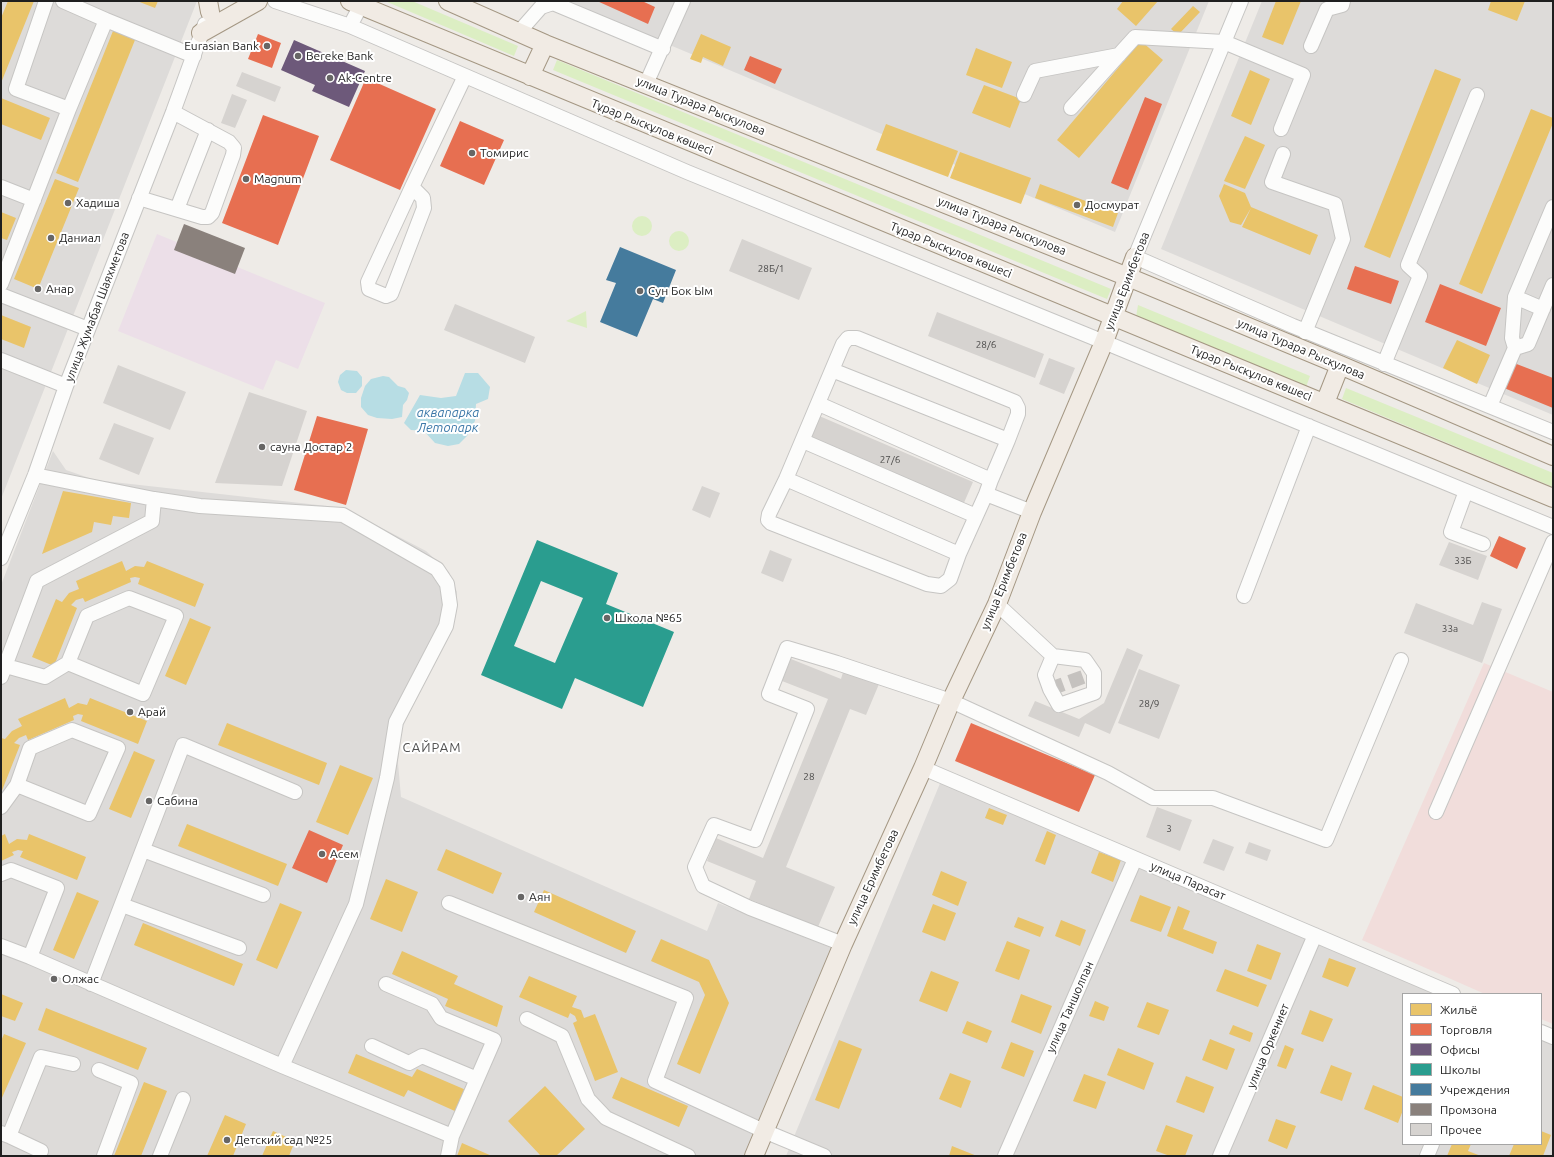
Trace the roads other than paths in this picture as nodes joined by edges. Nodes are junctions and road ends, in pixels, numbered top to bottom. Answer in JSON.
{"nodes":[{"id":1,"x":46,"y":1,"type":"edge"},
{"id":2,"x":63,"y":1,"type":"edge"},
{"id":3,"x":258,"y":1,"type":"edge"},
{"id":4,"x":275,"y":1,"type":"edge"},
{"id":5,"x":683,"y":1,"type":"edge"},
{"id":6,"x":1241,"y":1,"type":"edge"},
{"id":7,"x":1343,"y":1,"type":"edge"},
{"id":8,"x":454,"y":2,"type":"edge"},
{"id":9,"x":356,"y":3,"type":"edge"},
{"id":10,"x":211,"y":5,"type":"edge"},
{"id":11,"x":106,"y":20,"type":"junction"},
{"id":12,"x":350,"y":26,"type":"junction"},
{"id":13,"x":519,"y":32,"type":"junction"},
{"id":14,"x":201,"y":33,"type":"junction"},
{"id":15,"x":1224,"y":42,"type":"junction"},
{"id":16,"x":545,"y":44,"type":"junction"},
{"id":17,"x":1311,"y":46,"type":"dead end"},
{"id":18,"x":663,"y":49,"type":"junction"},
{"id":19,"x":1119,"y":55,"type":"junction"},
{"id":20,"x":194,"y":56,"type":"junction"},
{"id":21,"x":464,"y":76,"type":"junction"},
{"id":22,"x":530,"y":76,"type":"junction"},
{"id":23,"x":646,"y":84,"type":"junction"},
{"id":24,"x":1024,"y":95,"type":"dead end"},
{"id":25,"x":1477,"y":95,"type":"dead end"},
{"id":26,"x":1071,"y":108,"type":"dead end"},
{"id":27,"x":69,"y":109,"type":"junction"},
{"id":28,"x":173,"y":112,"type":"junction"},
{"id":29,"x":208,"y":130,"type":"junction"},
{"id":30,"x":1281,"y":130,"type":"dead end"},
{"id":31,"x":1283,"y":154,"type":"dead end"},
{"id":32,"x":1,"y":187,"type":"edge"},
{"id":33,"x":412,"y":187,"type":"junction"},
{"id":34,"x":139,"y":198,"type":"junction"},
{"id":35,"x":34,"y":200,"type":"junction"},
{"id":36,"x":1553,"y":207,"type":"edge"},
{"id":37,"x":176,"y":209,"type":"junction"},
{"id":38,"x":1135,"y":257,"type":"junction"},
{"id":39,"x":1128,"y":277,"type":"junction"},
{"id":40,"x":1,"y":284,"type":"edge"},
{"id":41,"x":1553,"y":284,"type":"edge"},
{"id":42,"x":1,"y":295,"type":"edge"},
{"id":43,"x":1514,"y":297,"type":"junction"},
{"id":44,"x":1543,"y":309,"type":"junction"},
{"id":45,"x":1113,"y":317,"type":"junction"},
{"id":46,"x":1235,"y":321,"type":"junction"},
{"id":47,"x":88,"y":329,"type":"junction"},
{"id":48,"x":1299,"y":329,"type":"junction"},
{"id":49,"x":1104,"y":342,"type":"junction"},
{"id":50,"x":1515,"y":348,"type":"junction"},
{"id":51,"x":1,"y":360,"type":"edge"},
{"id":52,"x":1384,"y":364,"type":"junction"},
{"id":53,"x":1340,"y":365,"type":"junction"},
{"id":54,"x":832,"y":370,"type":"junction"},
{"id":55,"x":66,"y":386,"type":"junction"},
{"id":56,"x":1325,"y":403,"type":"junction"},
{"id":57,"x":819,"y":404,"type":"junction"},
{"id":58,"x":1490,"y":406,"type":"junction"},
{"id":59,"x":1309,"y":426,"type":"junction"},
{"id":60,"x":1553,"y":432,"type":"edge"},
{"id":61,"x":1008,"y":440,"type":"junction"},
{"id":62,"x":803,"y":441,"type":"junction"},
{"id":63,"x":1553,"y":456,"type":"edge"},
{"id":64,"x":35,"y":475,"type":"junction"},
{"id":65,"x":786,"y":479,"type":"junction"},
{"id":66,"x":990,"y":480,"type":"junction"},
{"id":67,"x":1466,"y":491,"type":"junction"},
{"id":68,"x":986,"y":494,"type":"junction"},
{"id":69,"x":1553,"y":498,"type":"edge"},
{"id":70,"x":154,"y":499,"type":"junction"},
{"id":71,"x":1032,"y":512,"type":"junction"},
{"id":72,"x":976,"y":516,"type":"junction"},
{"id":73,"x":1553,"y":527,"type":"edge"},
{"id":74,"x":1553,"y":542,"type":"edge"},
{"id":75,"x":1483,"y":544,"type":"dead end"},
{"id":76,"x":959,"y":554,"type":"junction"},
{"id":77,"x":1,"y":558,"type":"edge"},
{"id":78,"x":1244,"y":596,"type":"dead end"},
{"id":79,"x":997,"y":604,"type":"junction"},
{"id":80,"x":1053,"y":656,"type":"dead end"},
{"id":81,"x":1401,"y":660,"type":"dead end"},
{"id":82,"x":68,"y":663,"type":"junction"},
{"id":83,"x":3,"y":671,"type":"edge"},
{"id":84,"x":951,"y":701,"type":"junction"},
{"id":85,"x":923,"y":768,"type":"junction"},
{"id":86,"x":17,"y":785,"type":"junction"},
{"id":87,"x":295,"y":792,"type":"dead end"},
{"id":88,"x":1,"y":807,"type":"edge"},
{"id":89,"x":1436,"y":812,"type":"dead end"},
{"id":90,"x":143,"y":850,"type":"junction"},
{"id":91,"x":1135,"y":859,"type":"junction"},
{"id":92,"x":1,"y":874,"type":"edge"},
{"id":93,"x":263,"y":895,"type":"dead end"},
{"id":94,"x":449,"y":903,"type":"dead end"},
{"id":95,"x":122,"y":905,"type":"junction"},
{"id":96,"x":1315,"y":935,"type":"junction"},
{"id":97,"x":843,"y":944,"type":"junction"},
{"id":98,"x":1,"y":946,"type":"edge"},
{"id":99,"x":239,"y":948,"type":"dead end"},
{"id":100,"x":30,"y":957,"type":"junction"},
{"id":101,"x":91,"y":984,"type":"junction"},
{"id":102,"x":386,"y":984,"type":"dead end"},
{"id":103,"x":1451,"y":993,"type":"edge"},
{"id":104,"x":526,"y":1019,"type":"dead end"},
{"id":105,"x":1542,"y":1032,"type":"edge"},
{"id":106,"x":1553,"y":1037,"type":"edge"},
{"id":107,"x":372,"y":1046,"type":"dead end"},
{"id":108,"x":72,"y":1064,"type":"dead end"},
{"id":109,"x":282,"y":1066,"type":"junction"},
{"id":110,"x":99,"y":1070,"type":"dead end"},
{"id":111,"x":477,"y":1079,"type":"junction"},
{"id":112,"x":183,"y":1099,"type":"dead end"},
{"id":113,"x":764,"y":1131,"type":"junction"},
{"id":114,"x":5,"y":1135,"type":"edge"},
{"id":115,"x":452,"y":1136,"type":"junction"},
{"id":116,"x":1432,"y":1145,"type":"edge"},
{"id":117,"x":41,"y":1151,"type":"dead end"},
{"id":118,"x":104,"y":1156,"type":"edge"},
{"id":119,"x":160,"y":1156,"type":"edge"},
{"id":120,"x":448,"y":1156,"type":"edge"},
{"id":121,"x":688,"y":1156,"type":"edge"},
{"id":122,"x":754,"y":1156,"type":"edge"},
{"id":123,"x":824,"y":1156,"type":"edge"},
{"id":124,"x":1005,"y":1156,"type":"edge"},
{"id":125,"x":1220,"y":1156,"type":"edge"},
{"id":126,"x":1427,"y":1156,"type":"edge"}],
"edges":[{"from":1,"to":27,"type":"street"},
{"from":2,"to":11,"type":"street"},
{"from":3,"to":14,"type":"main road"},
{"from":4,"to":12,"type":"street"},
{"from":5,"to":18,"type":"street"},
{"from":6,"to":15,"type":"street","name":"улица Еримбетова"},
{"from":7,"to":17,"type":"street"},
{"from":8,"to":13,"type":"main road","name":"улица Турара Рыскулова"},
{"from":9,"to":12,"type":"street"},
{"from":9,"to":22,"type":"main road","name":"Тұрар Рыскұлов көшесі"},
{"from":10,"to":14,"type":"street","name":"улица Жумабая Шаяхметова"},
{"from":11,"to":20,"type":"street"},
{"from":11,"to":27,"type":"street"},
{"from":12,"to":21,"type":"street"},
{"from":13,"to":16,"type":"main road","name":"улица Турара Рыскулова"},
{"from":13,"to":18,"type":"street"},
{"from":14,"to":20,"type":"street","name":"улица Жумабая Шаяхметова"},
{"from":15,"to":19,"type":"street"},
{"from":15,"to":30,"type":"street"},
{"from":15,"to":38,"type":"street","name":"улица Еримбетова"},
{"from":16,"to":22,"type":"main road"},
{"from":16,"to":23,"type":"main road","name":"улица Турара Рыскулова"},
{"from":18,"to":23,"type":"street"},
{"from":19,"to":24,"type":"street"},
{"from":19,"to":26,"type":"street"},
{"from":20,"to":28,"type":"street","name":"улица Жумабая Шаяхметова"},
{"from":21,"to":33,"type":"street"},
{"from":21,"to":49,"type":"street"},
{"from":22,"to":45,"type":"main road","name":"Тұрар Рыскұлов көшесі"},
{"from":23,"to":39,"type":"main road","name":"улица Турара Рыскулова"},
{"from":25,"to":52,"type":"street"},
{"from":27,"to":35,"type":"street"},
{"from":28,"to":29,"type":"street"},
{"from":28,"to":34,"type":"street","name":"улица Жумабая Шаяхметова"},
{"from":29,"to":37,"type":"street"},
{"from":29,"to":37,"type":"street"},
{"from":31,"to":48,"type":"street"},
{"from":32,"to":35,"type":"street"},
{"from":33,"to":33,"type":"street"},
{"from":34,"to":37,"type":"street"},
{"from":34,"to":47,"type":"street","name":"улица Жумабая Шаяхметова"},
{"from":35,"to":40,"type":"street"},
{"from":36,"to":43,"type":"street"},
{"from":38,"to":39,"type":"main road","name":"улица Еримбетова"},
{"from":38,"to":48,"type":"street"},
{"from":39,"to":45,"type":"main road","name":"улица Еримбетова"},
{"from":39,"to":46,"type":"main road","name":"улица Турара Рыскулова"},
{"from":41,"to":44,"type":"street"},
{"from":42,"to":47,"type":"street"},
{"from":43,"to":44,"type":"street"},
{"from":43,"to":50,"type":"street"},
{"from":44,"to":50,"type":"street"},
{"from":45,"to":49,"type":"main road","name":"улица Еримбетова"},
{"from":45,"to":56,"type":"main road","name":"Тұрар Рыскұлов көшесі"},
{"from":46,"to":48,"type":"street"},
{"from":46,"to":53,"type":"main road","name":"улица Турара Рыскулова"},
{"from":47,"to":55,"type":"street","name":"улица Жумабая Шаяхметова"},
{"from":48,"to":52,"type":"street"},
{"from":49,"to":59,"type":"street"},
{"from":49,"to":71,"type":"main road","name":"улица Еримбетова"},
{"from":50,"to":58,"type":"street"},
{"from":51,"to":55,"type":"street"},
{"from":52,"to":58,"type":"street"},
{"from":53,"to":56,"type":"main road"},
{"from":53,"to":63,"type":"main road","name":"улица Турара Рыскулова"},
{"from":54,"to":57,"type":"street"},
{"from":54,"to":61,"type":"street"},
{"from":54,"to":61,"type":"street"},
{"from":55,"to":64,"type":"street","name":"улица Жумабая Шаяхметова"},
{"from":56,"to":69,"type":"main road","name":"Тұрар Рыскұлов көшесі"},
{"from":57,"to":62,"type":"street"},
{"from":57,"to":66,"type":"street"},
{"from":58,"to":60,"type":"street"},
{"from":59,"to":67,"type":"street"},
{"from":59,"to":78,"type":"street"},
{"from":61,"to":66,"type":"street"},
{"from":62,"to":65,"type":"street"},
{"from":62,"to":72,"type":"street"},
{"from":64,"to":70,"type":"street"},
{"from":64,"to":77,"type":"street","name":"улица Жумабая Шаяхметова"},
{"from":65,"to":76,"type":"street"},
{"from":65,"to":76,"type":"street"},
{"from":66,"to":68,"type":"street"},
{"from":67,"to":73,"type":"street"},
{"from":67,"to":75,"type":"street"},
{"from":68,"to":71,"type":"street"},
{"from":68,"to":72,"type":"street"},
{"from":70,"to":83,"type":"street"},
{"from":70,"to":109,"type":"street"},
{"from":71,"to":79,"type":"main road","name":"улица Еримбетова"},
{"from":72,"to":76,"type":"street"},
{"from":74,"to":89,"type":"street"},
{"from":79,"to":80,"type":"street"},
{"from":79,"to":84,"type":"main road","name":"улица Еримбетова"},
{"from":81,"to":84,"type":"street"},
{"from":82,"to":82,"type":"street"},
{"from":82,"to":83,"type":"street"},
{"from":84,"to":85,"type":"main road","name":"улица Еримбетова"},
{"from":84,"to":97,"type":"street"},
{"from":85,"to":91,"type":"street","name":"улица Парасат"},
{"from":85,"to":97,"type":"main road","name":"улица Еримбетова"},
{"from":86,"to":86,"type":"street"},
{"from":86,"to":88,"type":"street"},
{"from":87,"to":90,"type":"street"},
{"from":90,"to":93,"type":"street"},
{"from":90,"to":95,"type":"street"},
{"from":91,"to":96,"type":"street","name":"улица Парасат"},
{"from":91,"to":124,"type":"street","name":"улица Таншолпан"},
{"from":92,"to":100,"type":"street"},
{"from":94,"to":113,"type":"street"},
{"from":95,"to":99,"type":"street"},
{"from":95,"to":101,"type":"street"},
{"from":96,"to":103,"type":"street","name":"улица Парасат"},
{"from":96,"to":125,"type":"street","name":"улица Оркениет"},
{"from":97,"to":113,"type":"main road","name":"улица Еримбетова"},
{"from":98,"to":100,"type":"street"},
{"from":100,"to":101,"type":"street"},
{"from":101,"to":109,"type":"street"},
{"from":102,"to":111,"type":"street"},
{"from":104,"to":121,"type":"street"},
{"from":105,"to":106,"type":"street"},
{"from":107,"to":111,"type":"street"},
{"from":108,"to":114,"type":"street"},
{"from":109,"to":115,"type":"street"},
{"from":110,"to":118,"type":"street"},
{"from":111,"to":115,"type":"street"},
{"from":112,"to":119,"type":"street"},
{"from":113,"to":122,"type":"main road","name":"улица Еримбетова"},
{"from":113,"to":123,"type":"street"},
{"from":114,"to":117,"type":"street"},
{"from":115,"to":120,"type":"street"},
{"from":116,"to":126,"type":"street"}]}
